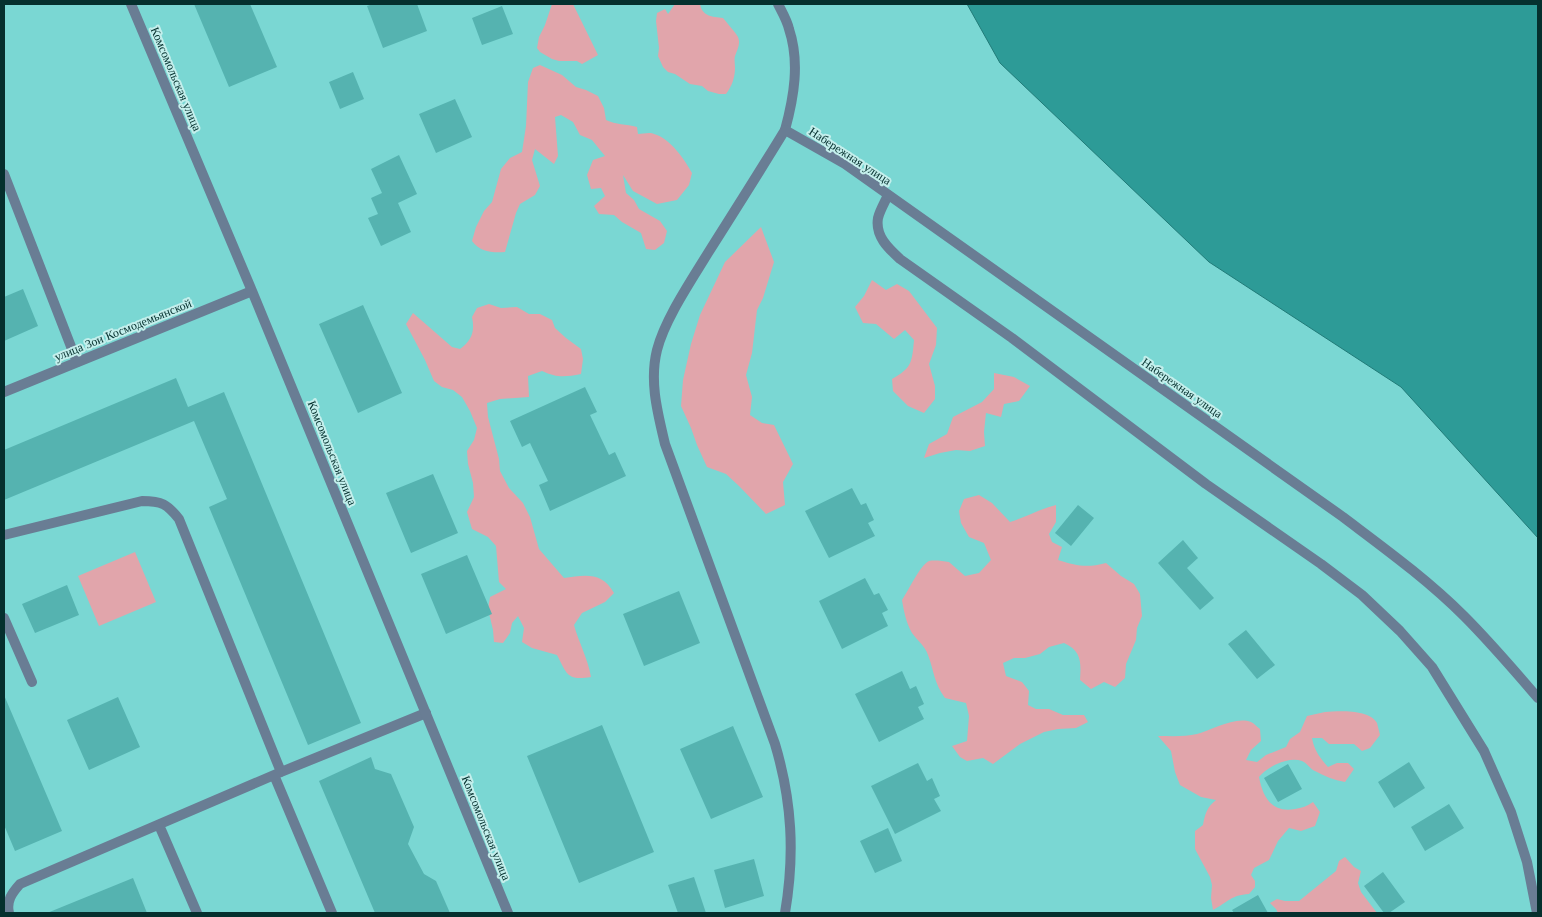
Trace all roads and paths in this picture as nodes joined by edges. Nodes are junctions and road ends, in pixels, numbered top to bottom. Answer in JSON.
{"nodes":[{"id":1,"x":131,"y":4,"type":"edge"},
{"id":2,"x":778,"y":4,"type":"edge"},
{"id":3,"x":785,"y":130,"type":"junction"},
{"id":4,"x":4,"y":174,"type":"edge"},
{"id":5,"x":888,"y":195,"type":"junction"},
{"id":6,"x":252,"y":291,"type":"junction"},
{"id":7,"x":77,"y":362,"type":"junction"},
{"id":8,"x":4,"y":392,"type":"edge"},
{"id":9,"x":4,"y":535,"type":"edge"},
{"id":10,"x":4,"y":618,"type":"edge"},
{"id":11,"x":32,"y":682,"type":"dead end"},
{"id":12,"x":1538,"y":698,"type":"edge"},
{"id":13,"x":426,"y":713,"type":"junction"},
{"id":14,"x":278,"y":774,"type":"junction"},
{"id":15,"x":159,"y":825,"type":"junction"},
{"id":16,"x":9,"y":913,"type":"edge"},
{"id":17,"x":197,"y":913,"type":"edge"},
{"id":18,"x":332,"y":913,"type":"edge"},
{"id":19,"x":508,"y":913,"type":"edge"},
{"id":20,"x":785,"y":913,"type":"edge"},
{"id":21,"x":1537,"y":913,"type":"edge"}],
"edges":[{"from":1,"to":6,"type":"street","name":"Комсомольская улица"},
{"from":2,"to":3,"type":"street"},
{"from":3,"to":5,"type":"street","name":"Набережная улица"},
{"from":3,"to":20,"type":"street"},
{"from":4,"to":7,"type":"street"},
{"from":5,"to":12,"type":"street","name":"Набережная улица"},
{"from":5,"to":21,"type":"street"},
{"from":6,"to":7,"type":"street","name":"улица Зои Космодемьянской"},
{"from":6,"to":13,"type":"street","name":"Комсомольская улица"},
{"from":7,"to":8,"type":"street","name":"улица Зои Космодемьянской"},
{"from":9,"to":14,"type":"street"},
{"from":10,"to":11,"type":"street"},
{"from":13,"to":14,"type":"street"},
{"from":13,"to":19,"type":"street","name":"Комсомольская улица"},
{"from":14,"to":15,"type":"street"},
{"from":14,"to":18,"type":"street"},
{"from":15,"to":16,"type":"street"},
{"from":15,"to":17,"type":"street"}]}
